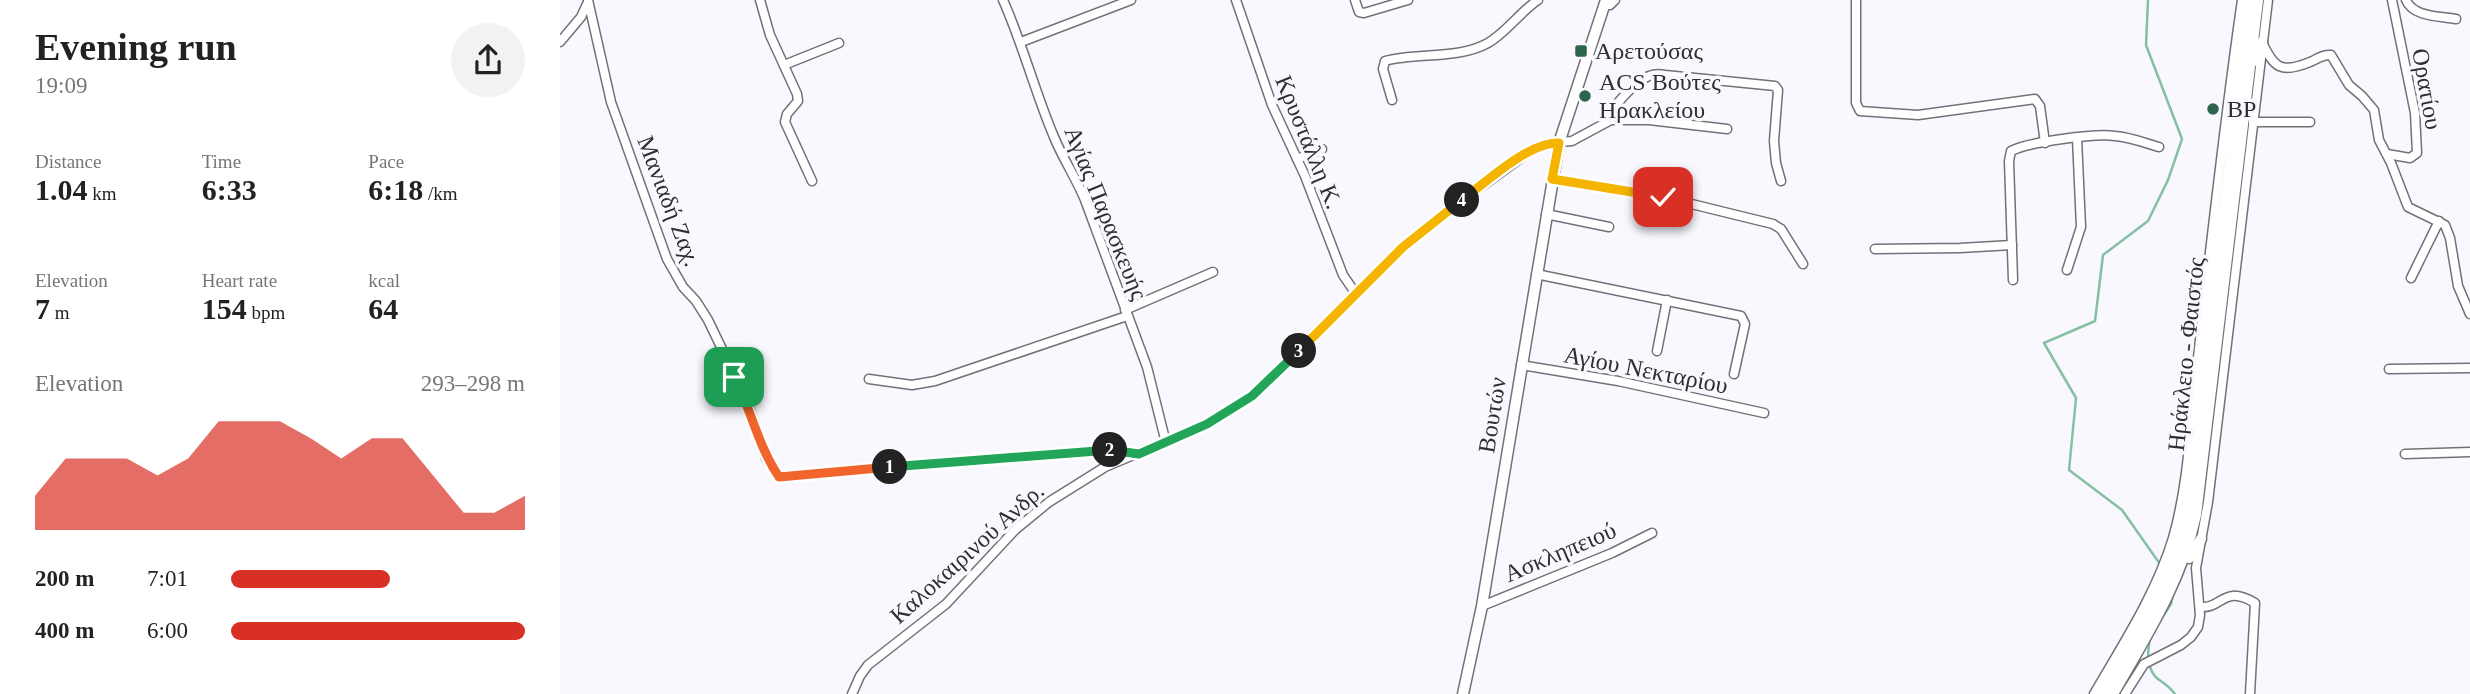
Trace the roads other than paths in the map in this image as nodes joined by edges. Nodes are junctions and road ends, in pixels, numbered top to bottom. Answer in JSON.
{"nodes":[{"id":1,"x":760,"y":0,"type":"edge"},
{"id":2,"x":1003,"y":0,"type":"edge"},
{"id":3,"x":1131,"y":0,"type":"edge"},
{"id":4,"x":1236,"y":0,"type":"edge"},
{"id":5,"x":1354,"y":0,"type":"edge"},
{"id":6,"x":1408,"y":0,"type":"edge"},
{"id":7,"x":1538,"y":0,"type":"edge"},
{"id":8,"x":1615,"y":0,"type":"edge"},
{"id":9,"x":1856,"y":0,"type":"edge"},
{"id":10,"x":2242,"y":0,"type":"edge"},
{"id":11,"x":2249,"y":0,"type":"edge"},
{"id":12,"x":2258,"y":0,"type":"edge"},
{"id":13,"x":2268,"y":0,"type":"edge"},
{"id":14,"x":2392,"y":0,"type":"edge"},
{"id":15,"x":2406,"y":0,"type":"edge"},
{"id":16,"x":588,"y":1,"type":"edge"},
{"id":17,"x":1605,"y":2,"type":"edge"},
{"id":18,"x":2456,"y":19,"type":"dead end"},
{"id":19,"x":2239,"y":20,"type":"junction"},
{"id":20,"x":560,"y":42,"type":"edge"},
{"id":21,"x":2262,"y":42,"type":"junction"},
{"id":22,"x":839,"y":43,"type":"dead end"},
{"id":23,"x":1021,"y":43,"type":"junction"},
{"id":24,"x":2242,"y":51,"type":"junction"},
{"id":25,"x":783,"y":65,"type":"junction"},
{"id":26,"x":2244,"y":76,"type":"junction"},
{"id":27,"x":2230,"y":87,"type":"junction"},
{"id":28,"x":1392,"y":100,"type":"dead end"},
{"id":29,"x":1607,"y":121,"type":"junction"},
{"id":30,"x":2311,"y":121,"type":"dead end"},
{"id":31,"x":2253,"y":122,"type":"junction"},
{"id":32,"x":1727,"y":128,"type":"dead end"},
{"id":33,"x":2077,"y":138,"type":"junction"},
{"id":34,"x":1559,"y":143,"type":"junction"},
{"id":35,"x":2045,"y":143,"type":"junction"},
{"id":36,"x":2159,"y":147,"type":"dead end"},
{"id":37,"x":1322,"y":149,"type":"dead end"},
{"id":38,"x":2387,"y":154,"type":"junction"},
{"id":39,"x":1297,"y":159,"type":"junction"},
{"id":40,"x":1552,"y":179,"type":"junction"},
{"id":41,"x":812,"y":181,"type":"dead end"},
{"id":42,"x":1781,"y":181,"type":"dead end"},
{"id":43,"x":1546,"y":214,"type":"junction"},
{"id":44,"x":2438,"y":221,"type":"junction"},
{"id":45,"x":1609,"y":226,"type":"dead end"},
{"id":46,"x":2012,"y":245,"type":"junction"},
{"id":47,"x":1875,"y":249,"type":"dead end"},
{"id":48,"x":1803,"y":264,"type":"dead end"},
{"id":49,"x":2067,"y":270,"type":"dead end"},
{"id":50,"x":1213,"y":272,"type":"dead end"},
{"id":51,"x":1536,"y":274,"type":"junction"},
{"id":52,"x":2411,"y":278,"type":"dead end"},
{"id":53,"x":2013,"y":280,"type":"dead end"},
{"id":54,"x":1356,"y":294,"type":"junction"},
{"id":55,"x":1667,"y":300,"type":"junction"},
{"id":56,"x":1126,"y":313,"type":"junction"},
{"id":57,"x":2470,"y":314,"type":"edge"},
{"id":58,"x":1657,"y":351,"type":"dead end"},
{"id":59,"x":1521,"y":365,"type":"junction"},
{"id":60,"x":2470,"y":368,"type":"edge"},
{"id":61,"x":2389,"y":369,"type":"dead end"},
{"id":62,"x":1734,"y":374,"type":"dead end"},
{"id":63,"x":869,"y":379,"type":"dead end"},
{"id":64,"x":1764,"y":412,"type":"dead end"},
{"id":65,"x":2191,"y":428,"type":"junction"},
{"id":66,"x":2216,"y":434,"type":"junction"},
{"id":67,"x":1166,"y":443,"type":"junction"},
{"id":68,"x":2201,"y":447,"type":"junction"},
{"id":69,"x":2470,"y":452,"type":"edge"},
{"id":70,"x":1139,"y":454,"type":"junction"},
{"id":71,"x":2405,"y":454,"type":"dead end"},
{"id":72,"x":2213,"y":460,"type":"junction"},
{"id":73,"x":2188,"y":463,"type":"junction"},
{"id":74,"x":1653,"y":533,"type":"dead end"},
{"id":75,"x":2201,"y":539,"type":"junction"},
{"id":76,"x":2169,"y":595,"type":"junction"},
{"id":77,"x":1482,"y":606,"type":"junction"},
{"id":78,"x":2200,"y":607,"type":"junction"},
{"id":79,"x":852,"y":694,"type":"edge"},
{"id":80,"x":1463,"y":694,"type":"edge"},
{"id":81,"x":2094,"y":694,"type":"edge"},
{"id":82,"x":2103,"y":694,"type":"edge"},
{"id":83,"x":2113,"y":694,"type":"edge"},
{"id":84,"x":2125,"y":694,"type":"edge"},
{"id":85,"x":2250,"y":694,"type":"edge"}],
"edges":[{"from":1,"to":25,"type":"street"},
{"from":2,"to":23,"type":"street","name":"Αγίας Παρασκευής"},
{"from":3,"to":23,"type":"street"},
{"from":4,"to":39,"type":"street","name":"Κρυστάλλη Κ."},
{"from":5,"to":6,"type":"street"},
{"from":7,"to":28,"type":"street"},
{"from":8,"to":17,"type":"street"},
{"from":9,"to":35,"type":"street"},
{"from":10,"to":19,"type":"street"},
{"from":11,"to":24,"type":"main road","name":"Ηράκλειο - Φαιστός"},
{"from":12,"to":26,"type":"main road","name":"Ηράκλειο - Φαιστός"},
{"from":13,"to":21,"type":"street"},
{"from":14,"to":38,"type":"street","name":"Ορατίου"},
{"from":15,"to":18,"type":"street"},
{"from":16,"to":20,"type":"street","name":"Μανιαδή Ζαχ."},
{"from":16,"to":70,"type":"street","name":"Μανιαδή Ζαχ."},
{"from":17,"to":34,"type":"main road","name":"Βουτών"},
{"from":19,"to":24,"type":"main road"},
{"from":19,"to":27,"type":"street"},
{"from":21,"to":26,"type":"main road"},
{"from":21,"to":31,"type":"street"},
{"from":21,"to":38,"type":"street"},
{"from":22,"to":25,"type":"street"},
{"from":23,"to":56,"type":"street","name":"Αγίας Παρασκευής"},
{"from":24,"to":26,"type":"main road","name":"Ηράκλειο - Φαιστός"},
{"from":25,"to":41,"type":"street"},
{"from":26,"to":27,"type":"main road"},
{"from":26,"to":68,"type":"main road","name":"Ηράκλειο - Φαιστός"},
{"from":27,"to":65,"type":"street"},
{"from":29,"to":32,"type":"street"},
{"from":29,"to":34,"type":"street","name":"Καλοκαιρινού Ανδρ."},
{"from":29,"to":42,"type":"street"},
{"from":30,"to":31,"type":"street"},
{"from":31,"to":66,"type":"street"},
{"from":33,"to":35,"type":"street"},
{"from":33,"to":36,"type":"street"},
{"from":33,"to":49,"type":"street"},
{"from":34,"to":40,"type":"main road","name":"Βουτών"},
{"from":34,"to":54,"type":"street","name":"Καλοκαιρινού Ανδρ."},
{"from":35,"to":46,"type":"street"},
{"from":37,"to":39,"type":"street"},
{"from":38,"to":44,"type":"street"},
{"from":39,"to":54,"type":"street","name":"Κρυστάλλη Κ."},
{"from":40,"to":43,"type":"main road","name":"Βουτών"},
{"from":40,"to":48,"type":"street"},
{"from":43,"to":45,"type":"street"},
{"from":43,"to":51,"type":"main road","name":"Βουτών"},
{"from":44,"to":52,"type":"street"},
{"from":44,"to":57,"type":"street"},
{"from":46,"to":47,"type":"street"},
{"from":46,"to":53,"type":"street"},
{"from":50,"to":56,"type":"street"},
{"from":51,"to":55,"type":"street"},
{"from":51,"to":59,"type":"main road","name":"Βουτών"},
{"from":54,"to":67,"type":"street","name":"Καλοκαιρινού Ανδρ."},
{"from":55,"to":58,"type":"street"},
{"from":55,"to":62,"type":"street"},
{"from":56,"to":63,"type":"street"},
{"from":56,"to":67,"type":"street","name":"Αγίας Παρασκευής"},
{"from":59,"to":64,"type":"street","name":"Αγίου Νεκταρίου"},
{"from":59,"to":77,"type":"main road","name":"Βουτών"},
{"from":60,"to":61,"type":"street"},
{"from":65,"to":68,"type":"street"},
{"from":65,"to":73,"type":"street"},
{"from":66,"to":68,"type":"street"},
{"from":66,"to":72,"type":"street"},
{"from":67,"to":70,"type":"street","name":"Καλοκαιρινού Ανδρ."},
{"from":68,"to":72,"type":"street"},
{"from":68,"to":73,"type":"street"},
{"from":68,"to":76,"type":"main road","name":"Ηράκλειο - Φαιστός"},
{"from":68,"to":82,"type":"main road","name":"Ηράκλειο - Φαιστός"},
{"from":69,"to":71,"type":"street"},
{"from":70,"to":79,"type":"street","name":"Καλοκαιρινού Ανδρ."},
{"from":72,"to":75,"type":"street"},
{"from":73,"to":81,"type":"street"},
{"from":74,"to":77,"type":"street","name":"Ασκληπειού"},
{"from":75,"to":76,"type":"main road"},
{"from":75,"to":78,"type":"street"},
{"from":76,"to":83,"type":"main road","name":"Ηράκλειο - Φαιστός"},
{"from":77,"to":80,"type":"main road","name":"Βουτών"},
{"from":78,"to":84,"type":"street"},
{"from":78,"to":85,"type":"street"}]}
